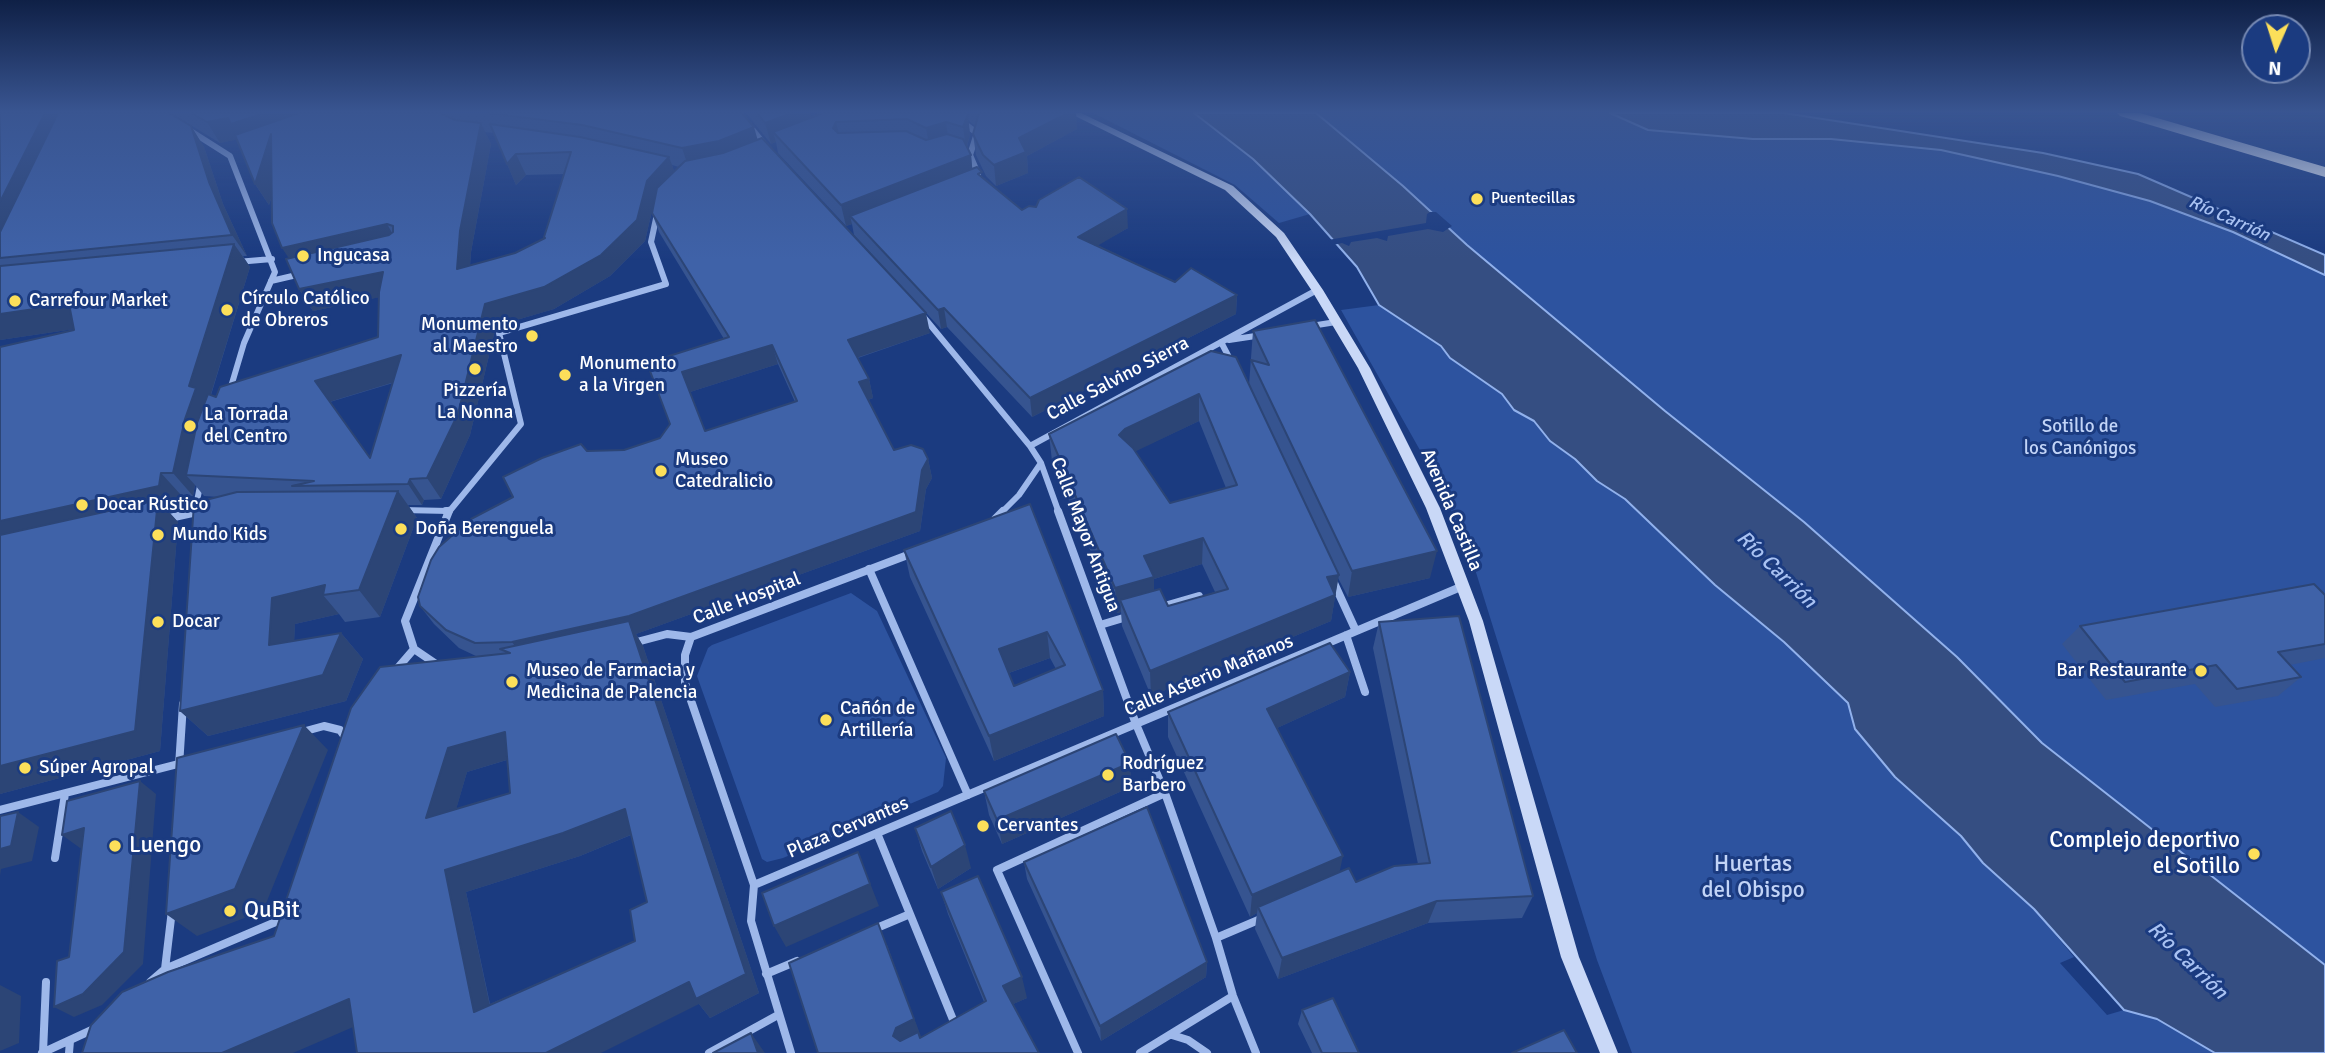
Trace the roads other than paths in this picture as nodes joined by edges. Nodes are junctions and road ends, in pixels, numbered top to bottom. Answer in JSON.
{"nodes":[{"id":1,"x":233,"y":162,"type":"edge"},
{"id":2,"x":973,"y":162,"type":"edge"},
{"id":3,"x":1176,"y":162,"type":"edge"},
{"id":4,"x":2292,"y":162,"type":"edge"},
{"id":5,"x":2325,"y":172,"type":"edge"},
{"id":6,"x":969,"y":184,"type":"edge"},
{"id":7,"x":659,"y":205,"type":"edge"},
{"id":8,"x":272,"y":259,"type":"junction"},
{"id":9,"x":230,"y":263,"type":"edge"},
{"id":10,"x":310,"y":272,"type":"edge"},
{"id":11,"x":271,"y":281,"type":"junction"},
{"id":12,"x":1317,"y":290,"type":"junction"},
{"id":13,"x":918,"y":311,"type":"edge"},
{"id":14,"x":1336,"y":322,"type":"junction"},
{"id":15,"x":1308,"y":327,"type":"edge"},
{"id":16,"x":1271,"y":333,"type":"edge"},
{"id":17,"x":1221,"y":341,"type":"junction"},
{"id":18,"x":1237,"y":374,"type":"edge"},
{"id":19,"x":227,"y":399,"type":"edge"},
{"id":20,"x":1030,"y":446,"type":"junction"},
{"id":21,"x":1041,"y":463,"type":"junction"},
{"id":22,"x":202,"y":478,"type":"edge"},
{"id":23,"x":388,"y":511,"type":"edge"},
{"id":24,"x":449,"y":511,"type":"junction"},
{"id":25,"x":195,"y":512,"type":"junction"},
{"id":26,"x":207,"y":512,"type":"edge"},
{"id":27,"x":157,"y":520,"type":"edge"},
{"id":28,"x":987,"y":524,"type":"edge"},
{"id":29,"x":194,"y":526,"type":"edge"},
{"id":30,"x":923,"y":549,"type":"edge"},
{"id":31,"x":869,"y":569,"type":"junction"},
{"id":32,"x":1331,"y":577,"type":"edge"},
{"id":33,"x":1463,"y":586,"type":"junction"},
{"id":34,"x":1199,"y":596,"type":"edge"},
{"id":35,"x":1149,"y":611,"type":"edge"},
{"id":36,"x":1137,"y":614,"type":"edge"},
{"id":37,"x":1100,"y":625,"type":"junction"},
{"id":38,"x":1356,"y":631,"type":"junction"},
{"id":39,"x":1346,"y":635,"type":"junction"},
{"id":40,"x":691,"y":637,"type":"junction"},
{"id":41,"x":617,"y":647,"type":"edge"},
{"id":42,"x":414,"y":649,"type":"junction"},
{"id":43,"x":453,"y":668,"type":"edge"},
{"id":44,"x":386,"y":680,"type":"edge"},
{"id":45,"x":184,"y":691,"type":"edge"},
{"id":46,"x":1365,"y":692,"type":"dead end"},
{"id":47,"x":349,"y":720,"type":"edge"},
{"id":48,"x":1136,"y":724,"type":"junction"},
{"id":49,"x":340,"y":730,"type":"junction"},
{"id":50,"x":297,"y":733,"type":"edge"},
{"id":51,"x":345,"y":756,"type":"edge"},
{"id":52,"x":192,"y":761,"type":"edge"},
{"id":53,"x":179,"y":769,"type":"junction"},
{"id":54,"x":1165,"y":793,"type":"junction"},
{"id":55,"x":65,"y":794,"type":"junction"},
{"id":56,"x":968,"y":795,"type":"junction"},
{"id":57,"x":0,"y":810,"type":"edge"},
{"id":58,"x":877,"y":833,"type":"junction"},
{"id":59,"x":55,"y":858,"type":"dead end"},
{"id":60,"x":754,"y":885,"type":"junction"},
{"id":61,"x":172,"y":902,"type":"edge"},
{"id":62,"x":288,"y":908,"type":"edge"},
{"id":63,"x":1274,"y":913,"type":"edge"},
{"id":64,"x":911,"y":914,"type":"junction"},
{"id":65,"x":862,"y":934,"type":"edge"},
{"id":66,"x":1216,"y":938,"type":"junction"},
{"id":67,"x":802,"y":959,"type":"edge"},
{"id":68,"x":165,"y":969,"type":"junction"},
{"id":69,"x":766,"y":974,"type":"junction"},
{"id":70,"x":46,"y":982,"type":"dead end"},
{"id":71,"x":145,"y":987,"type":"edge"},
{"id":72,"x":1233,"y":996,"type":"junction"},
{"id":73,"x":778,"y":1015,"type":"junction"},
{"id":74,"x":104,"y":1024,"type":"edge"},
{"id":75,"x":944,"y":1034,"type":"edge"},
{"id":76,"x":1172,"y":1035,"type":"junction"},
{"id":77,"x":70,"y":1041,"type":"junction"},
{"id":78,"x":43,"y":1053,"type":"edge"},
{"id":79,"x":69,"y":1053,"type":"edge"},
{"id":80,"x":709,"y":1053,"type":"edge"},
{"id":81,"x":791,"y":1053,"type":"edge"},
{"id":82,"x":1078,"y":1053,"type":"edge"},
{"id":83,"x":1140,"y":1053,"type":"edge"},
{"id":84,"x":1207,"y":1053,"type":"edge"},
{"id":85,"x":1256,"y":1053,"type":"edge"},
{"id":86,"x":1609,"y":1053,"type":"edge"}],
"edges":[{"from":1,"to":8,"type":"street"},
{"from":2,"to":6,"type":"street"},
{"from":3,"to":12,"type":"main road","name":"Avenida Castilla"},
{"from":4,"to":5,"type":"highway"},
{"from":7,"to":24,"type":"street"},
{"from":8,"to":9,"type":"street"},
{"from":8,"to":11,"type":"street"},
{"from":10,"to":11,"type":"street"},
{"from":11,"to":19,"type":"street"},
{"from":12,"to":14,"type":"main road","name":"Avenida Castilla"},
{"from":12,"to":17,"type":"street","name":"Calle Salvino Sierra"},
{"from":13,"to":20,"type":"street","name":"Calle Mayor Antigua"},
{"from":14,"to":15,"type":"street"},
{"from":14,"to":33,"type":"main road","name":"Avenida Castilla"},
{"from":16,"to":17,"type":"street","name":"Calle Salvino Sierra"},
{"from":17,"to":18,"type":"street"},
{"from":17,"to":20,"type":"street","name":"Calle Salvino Sierra"},
{"from":20,"to":21,"type":"street","name":"Calle Mayor Antigua"},
{"from":21,"to":28,"type":"street"},
{"from":21,"to":37,"type":"street","name":"Calle Mayor Antigua"},
{"from":22,"to":25,"type":"street"},
{"from":23,"to":24,"type":"street"},
{"from":24,"to":42,"type":"street"},
{"from":25,"to":26,"type":"street"},
{"from":25,"to":27,"type":"street"},
{"from":25,"to":29,"type":"street"},
{"from":30,"to":31,"type":"street","name":"Calle Hospital"},
{"from":31,"to":40,"type":"street","name":"Calle Hospital"},
{"from":31,"to":56,"type":"street"},
{"from":32,"to":38,"type":"street"},
{"from":33,"to":38,"type":"street","name":"Calle Asterio Mañanos"},
{"from":33,"to":86,"type":"main road","name":"Avenida Castilla"},
{"from":34,"to":35,"type":"street"},
{"from":36,"to":37,"type":"street"},
{"from":37,"to":48,"type":"street","name":"Calle Mayor Antigua"},
{"from":38,"to":39,"type":"street","name":"Calle Asterio Mañanos"},
{"from":39,"to":46,"type":"street"},
{"from":39,"to":48,"type":"street","name":"Calle Asterio Mañanos"},
{"from":40,"to":41,"type":"street","name":"Calle Hospital"},
{"from":40,"to":60,"type":"street"},
{"from":42,"to":43,"type":"street"},
{"from":42,"to":44,"type":"street"},
{"from":45,"to":53,"type":"street"},
{"from":47,"to":49,"type":"street"},
{"from":48,"to":54,"type":"street","name":"Calle Mayor Antigua"},
{"from":48,"to":56,"type":"street","name":"Calle Asterio Mañanos"},
{"from":49,"to":50,"type":"street"},
{"from":49,"to":51,"type":"street"},
{"from":52,"to":53,"type":"street"},
{"from":53,"to":55,"type":"street"},
{"from":54,"to":66,"type":"street","name":"Calle Mayor Antigua"},
{"from":54,"to":82,"type":"street"},
{"from":55,"to":57,"type":"street"},
{"from":55,"to":59,"type":"street"},
{"from":56,"to":58,"type":"street","name":"Plaza Cervantes"},
{"from":58,"to":60,"type":"street","name":"Plaza Cervantes"},
{"from":58,"to":64,"type":"street"},
{"from":60,"to":69,"type":"street"},
{"from":61,"to":68,"type":"street"},
{"from":62,"to":68,"type":"street"},
{"from":63,"to":66,"type":"street"},
{"from":64,"to":65,"type":"street"},
{"from":64,"to":75,"type":"street"},
{"from":66,"to":72,"type":"street","name":"Calle Mayor Antigua"},
{"from":67,"to":69,"type":"street"},
{"from":68,"to":71,"type":"street"},
{"from":69,"to":73,"type":"street"},
{"from":70,"to":78,"type":"street"},
{"from":72,"to":76,"type":"street"},
{"from":72,"to":85,"type":"street","name":"Calle Mayor Antigua"},
{"from":73,"to":80,"type":"street"},
{"from":73,"to":81,"type":"street"},
{"from":74,"to":77,"type":"street"},
{"from":76,"to":83,"type":"street"},
{"from":76,"to":84,"type":"street"},
{"from":77,"to":78,"type":"street"},
{"from":77,"to":79,"type":"street"}]}
